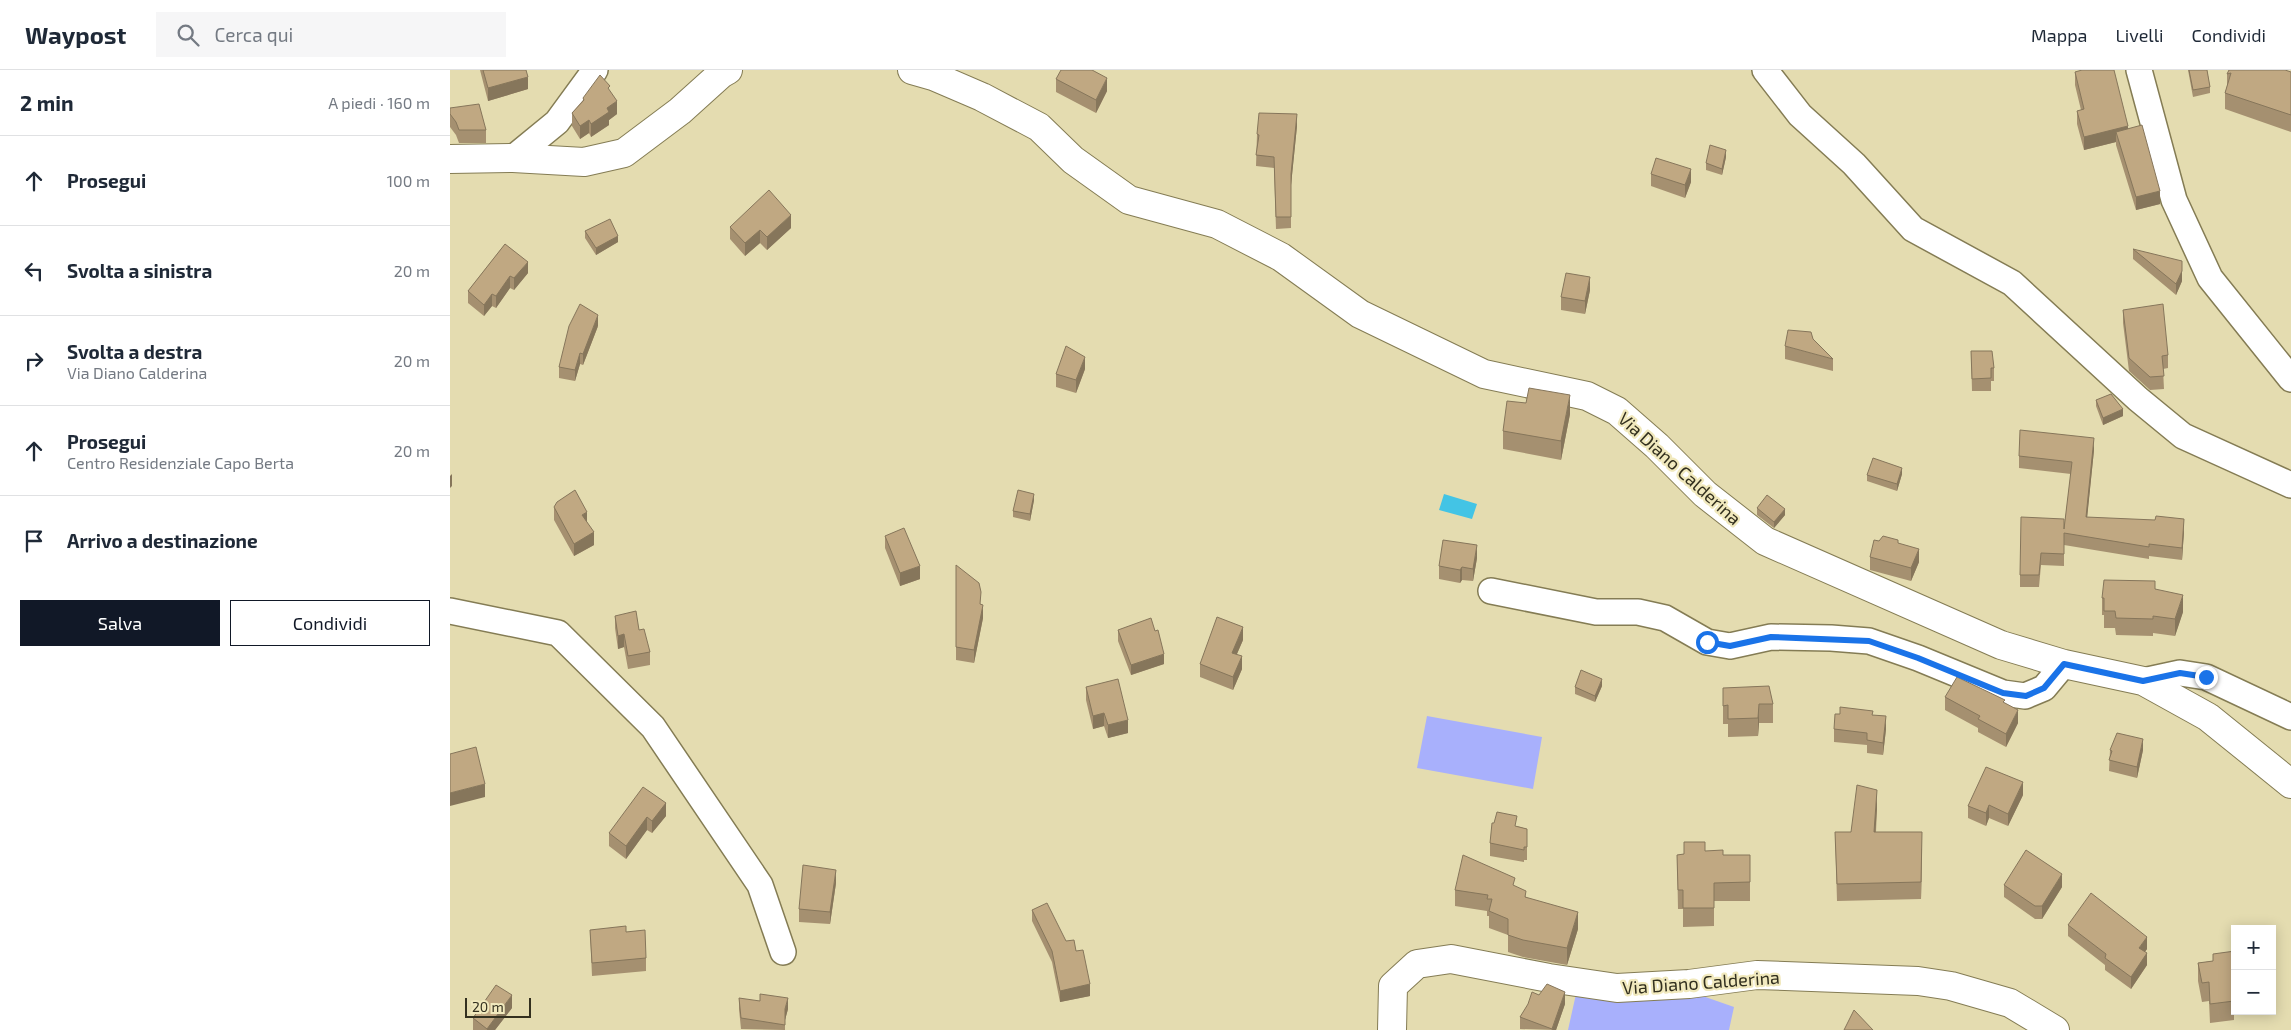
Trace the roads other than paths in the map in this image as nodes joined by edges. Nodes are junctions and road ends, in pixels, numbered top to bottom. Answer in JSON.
{"nodes":[{"id":1,"x":595,"y":70,"type":"edge"},
{"id":2,"x":728,"y":70,"type":"edge"},
{"id":3,"x":912,"y":70,"type":"edge"},
{"id":4,"x":1765,"y":70,"type":"edge"},
{"id":5,"x":2139,"y":70,"type":"edge"},
{"id":6,"x":513,"y":158,"type":"junction"},
{"id":7,"x":450,"y":159,"type":"edge"},
{"id":8,"x":2291,"y":380,"type":"edge"},
{"id":9,"x":2291,"y":485,"type":"edge"},
{"id":10,"x":1491,"y":591,"type":"dead end"},
{"id":11,"x":450,"y":611,"type":"edge"},
{"id":12,"x":2064,"y":664,"type":"junction"},
{"id":13,"x":2143,"y":681,"type":"junction"},
{"id":14,"x":2291,"y":717,"type":"edge"},
{"id":15,"x":2291,"y":784,"type":"edge"},
{"id":16,"x":783,"y":952,"type":"dead end"},
{"id":17,"x":1392,"y":1030,"type":"edge"},
{"id":18,"x":2055,"y":1030,"type":"edge"}],
"edges":[{"from":1,"to":6,"type":"street"},
{"from":2,"to":6,"type":"main road"},
{"from":3,"to":12,"type":"main road","name":"Via Diano Calderina"},
{"from":4,"to":9,"type":"street"},
{"from":5,"to":8,"type":"street"},
{"from":6,"to":7,"type":"main road"},
{"from":10,"to":12,"type":"street"},
{"from":11,"to":16,"type":"street"},
{"from":12,"to":13,"type":"main road","name":"Via Diano Calderina"},
{"from":13,"to":14,"type":"street"},
{"from":13,"to":15,"type":"main road","name":"Via Diano Calderina"},
{"from":17,"to":18,"type":"main road","name":"Via Diano Calderina"}]}
